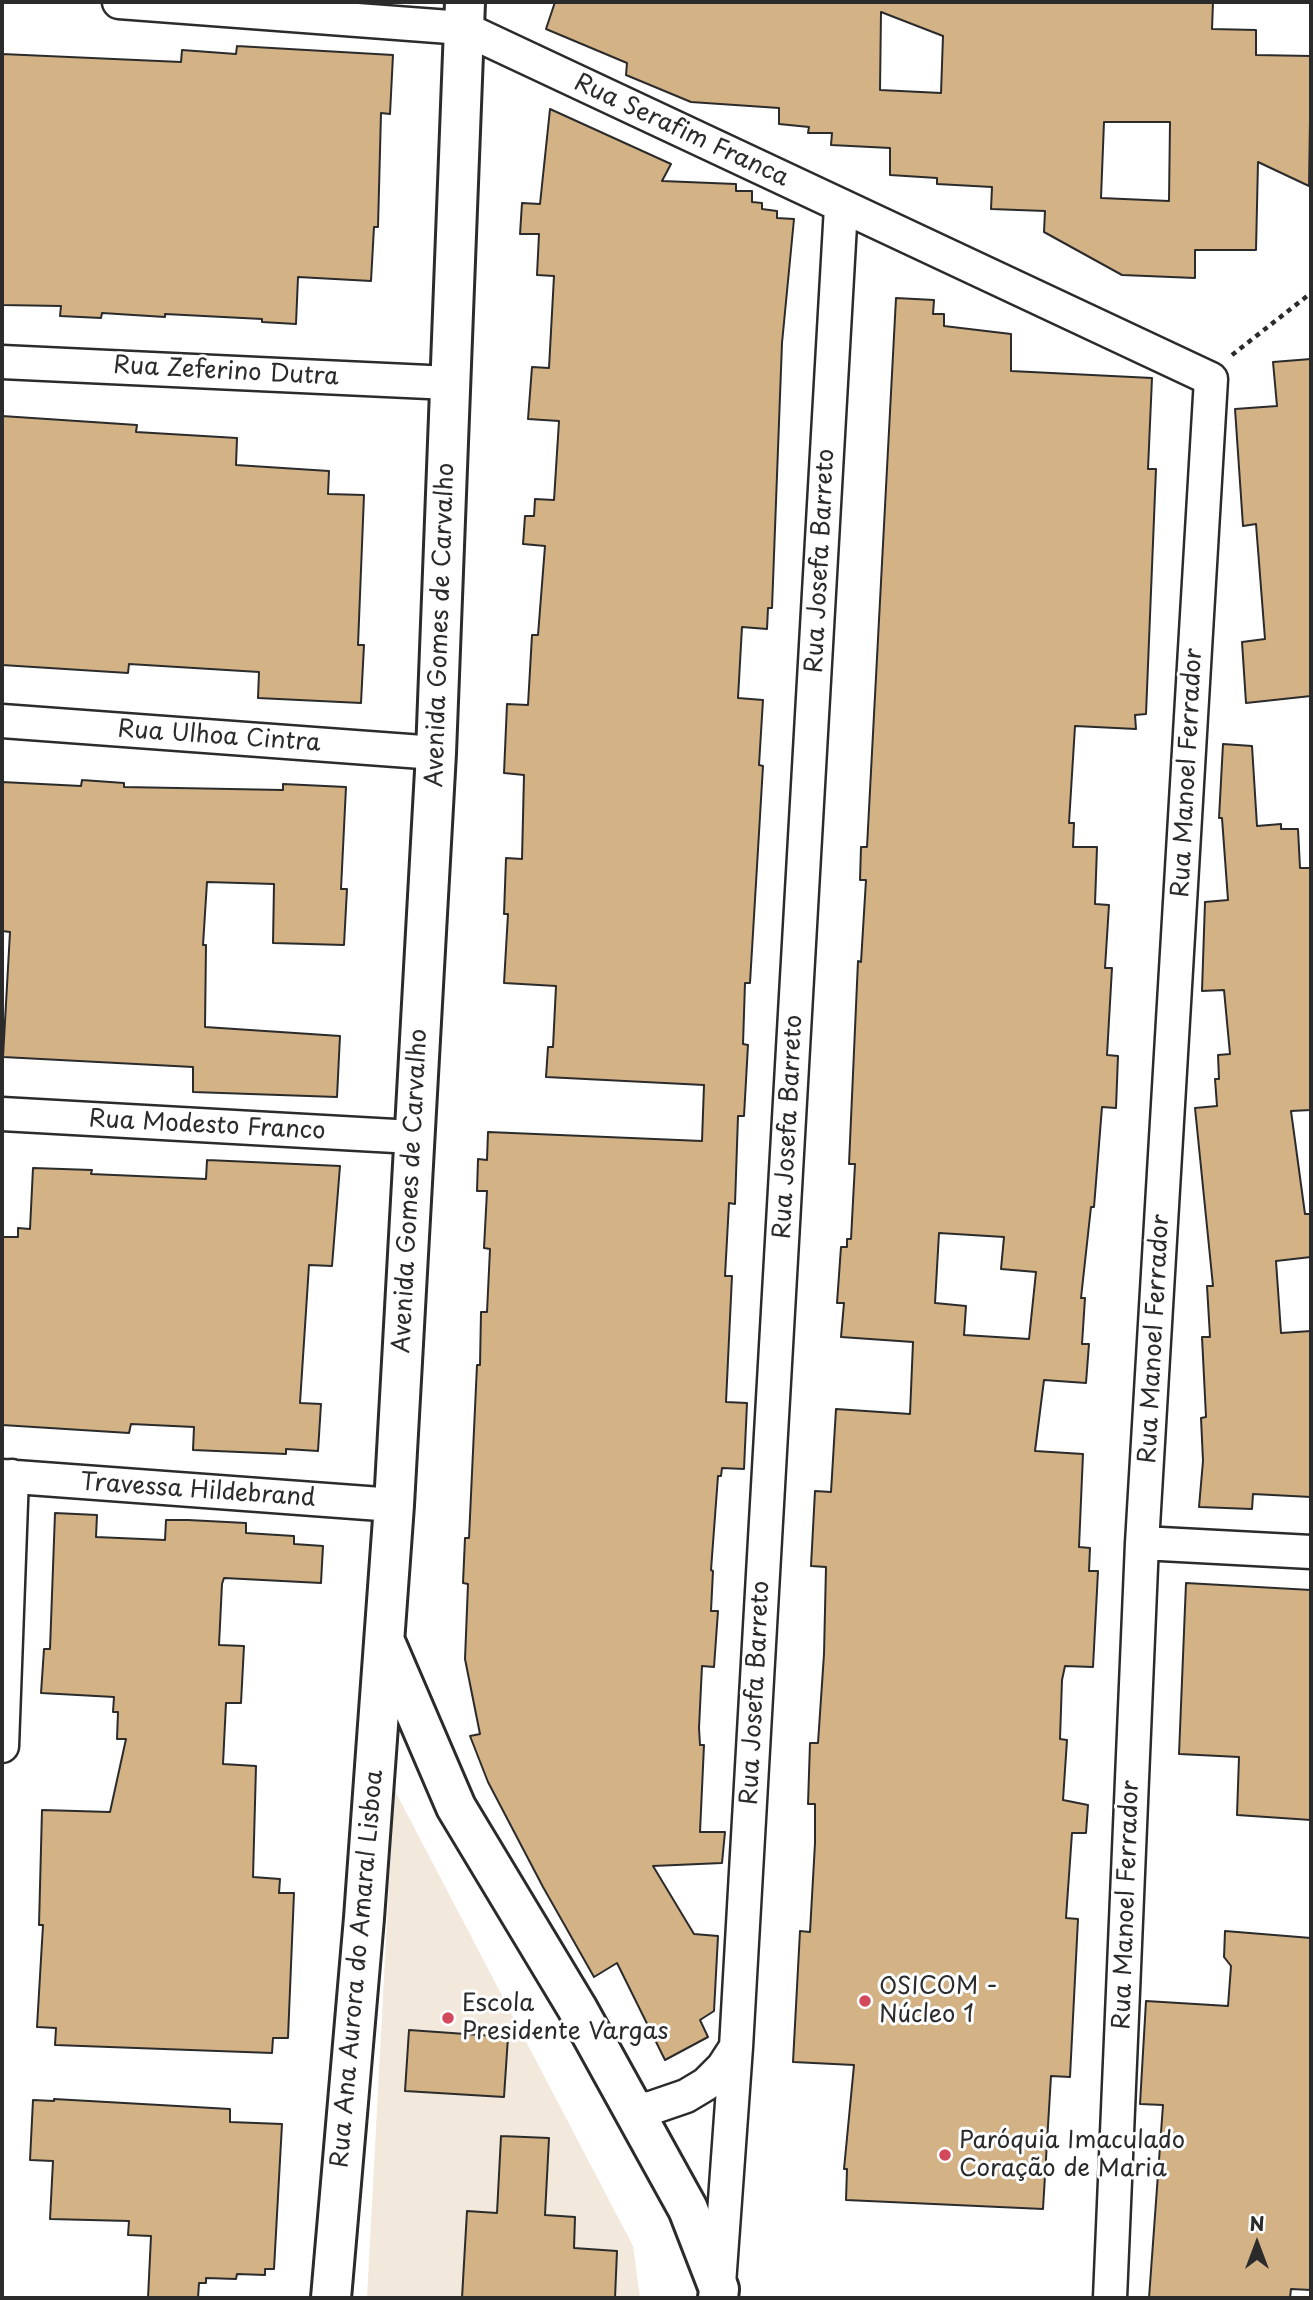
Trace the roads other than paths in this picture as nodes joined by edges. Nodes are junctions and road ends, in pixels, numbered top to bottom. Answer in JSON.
{"nodes":[{"id":1,"x":119,"y":2,"type":"edge"},
{"id":2,"x":464,"y":15,"type":"edge"},
{"id":3,"x":841,"y":207,"type":"junction"},
{"id":4,"x":2,"y":362,"type":"edge"},
{"id":5,"x":1212,"y":379,"type":"joint"},
{"id":6,"x":450,"y":383,"type":"junction"},
{"id":7,"x":2,"y":721,"type":"edge"},
{"id":8,"x":436,"y":753,"type":"junction"},
{"id":9,"x":2,"y":1114,"type":"edge"},
{"id":10,"x":413,"y":1137,"type":"junction"},
{"id":11,"x":7,"y":1476,"type":"edge"},
{"id":12,"x":394,"y":1506,"type":"junction"},
{"id":13,"x":1142,"y":1544,"type":"junction"},
{"id":14,"x":1311,"y":1552,"type":"edge"},
{"id":15,"x":384,"y":1639,"type":"junction"},
{"id":16,"x":2,"y":1746,"type":"edge"},
{"id":17,"x":736,"y":2047,"type":"junction"},
{"id":18,"x":633,"y":2109,"type":"junction"},
{"id":19,"x":719,"y":2294,"type":"edge"},
{"id":20,"x":331,"y":2298,"type":"edge"},
{"id":21,"x":1110,"y":2298,"type":"edge"}],
"edges":[{"from":1,"to":2,"type":"street","name":"Rua Serafim Franca"},
{"from":2,"to":3,"type":"street","name":"Rua Serafim Franca"},
{"from":2,"to":6,"type":"street","name":"Avenida Gomes de Carvalho"},
{"from":3,"to":5,"type":"street","name":"Rua Serafim Franca"},
{"from":3,"to":17,"type":"street","name":"Rua Josefa Barreto"},
{"from":4,"to":6,"type":"street","name":"Rua Zeferino Dutra"},
{"from":5,"to":13,"type":"street","name":"Rua Manoel Ferrador"},
{"from":6,"to":8,"type":"street","name":"Avenida Gomes de Carvalho"},
{"from":7,"to":8,"type":"street","name":"Rua Ulhoa Cintra"},
{"from":8,"to":10,"type":"street","name":"Avenida Gomes de Carvalho"},
{"from":9,"to":10,"type":"street","name":"Rua Modesto Franco"},
{"from":10,"to":12,"type":"street","name":"Avenida Gomes de Carvalho"},
{"from":11,"to":12,"type":"street","name":"Travessa Hildebrand"},
{"from":11,"to":16,"type":"street"},
{"from":12,"to":15,"type":"street","name":"Avenida Gomes de Carvalho"},
{"from":13,"to":14,"type":"street"},
{"from":13,"to":21,"type":"street","name":"Rua Manoel Ferrador"},
{"from":15,"to":18,"type":"street","name":"Avenida Gomes de Carvalho"},
{"from":15,"to":20,"type":"street","name":"Rua Ana Aurora do Amaral Lisboa"},
{"from":17,"to":18,"type":"street"},
{"from":17,"to":19,"type":"street","name":"Rua Josefa Barreto"},
{"from":18,"to":19,"type":"street","name":"Avenida Gomes de Carvalho"}]}
